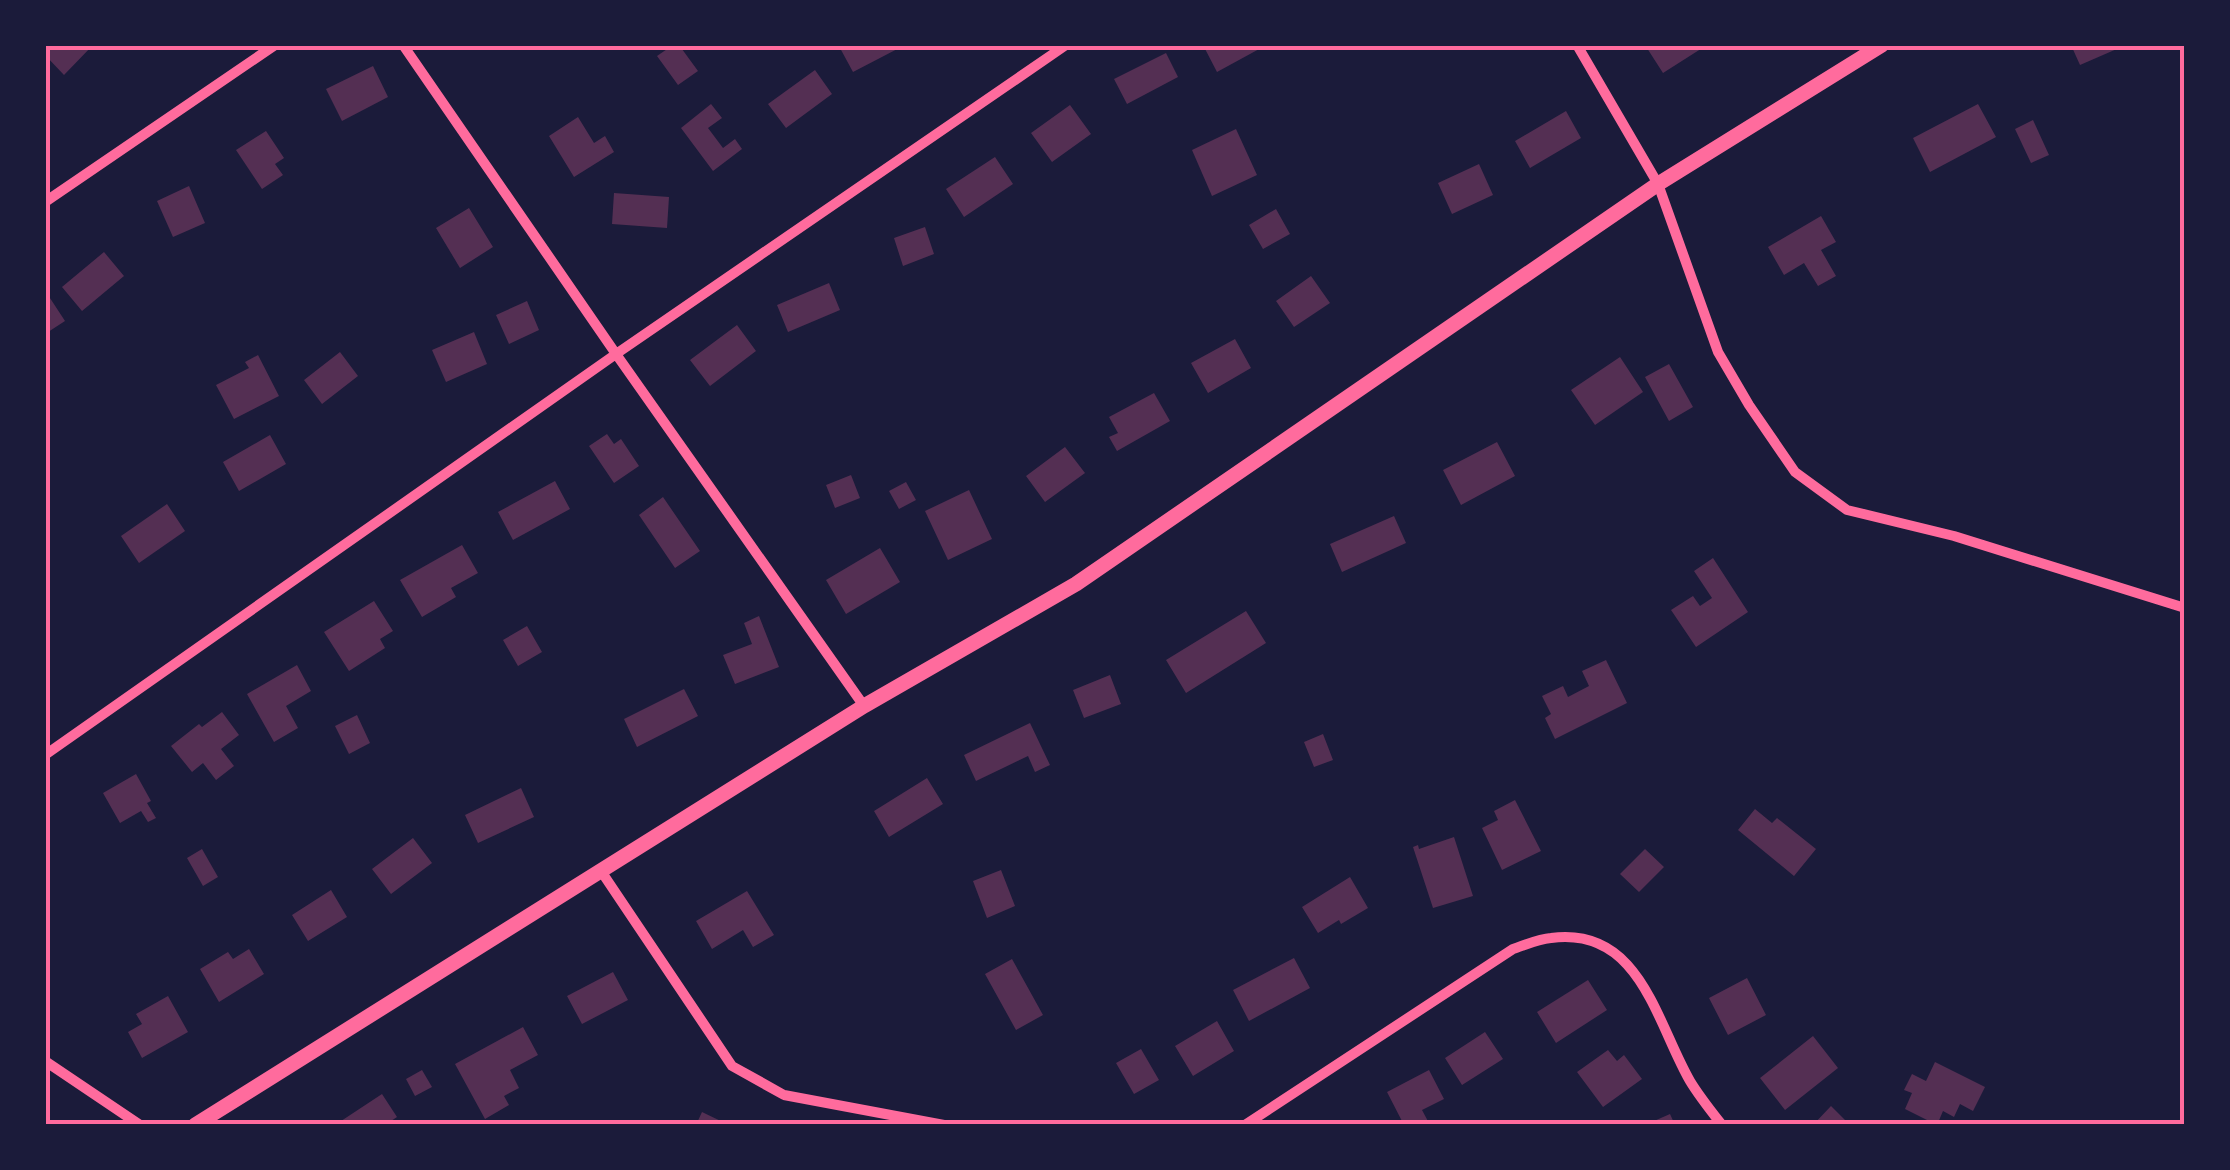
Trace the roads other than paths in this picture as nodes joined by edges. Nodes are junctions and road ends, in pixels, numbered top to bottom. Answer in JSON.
{"nodes":[{"id":1,"x":275,"y":45,"type":"edge"},
{"id":2,"x":403,"y":45,"type":"edge"},
{"id":3,"x":1066,"y":45,"type":"edge"},
{"id":4,"x":1577,"y":45,"type":"edge"},
{"id":5,"x":1882,"y":45,"type":"edge"},
{"id":6,"x":1658,"y":184,"type":"junction"},
{"id":7,"x":45,"y":202,"type":"edge"},
{"id":8,"x":616,"y":354,"type":"junction"},
{"id":9,"x":2185,"y":608,"type":"edge"},
{"id":10,"x":864,"y":706,"type":"junction"},
{"id":11,"x":45,"y":755,"type":"edge"},
{"id":12,"x":602,"y":870,"type":"junction"},
{"id":13,"x":45,"y":1061,"type":"edge"},
{"id":14,"x":140,"y":1125,"type":"edge"},
{"id":15,"x":194,"y":1125,"type":"edge"},
{"id":16,"x":944,"y":1125,"type":"edge"},
{"id":17,"x":1245,"y":1125,"type":"edge"},
{"id":18,"x":1722,"y":1125,"type":"edge"}],
"edges":[{"from":1,"to":7,"type":"street"},
{"from":2,"to":8,"type":"street"},
{"from":3,"to":8,"type":"street"},
{"from":4,"to":6,"type":"street"},
{"from":5,"to":6,"type":"street"},
{"from":6,"to":9,"type":"street"},
{"from":6,"to":10,"type":"street"},
{"from":8,"to":10,"type":"street"},
{"from":8,"to":11,"type":"street"},
{"from":10,"to":12,"type":"street"},
{"from":12,"to":15,"type":"street"},
{"from":12,"to":16,"type":"street"},
{"from":13,"to":14,"type":"street"},
{"from":17,"to":18,"type":"street"}]}
